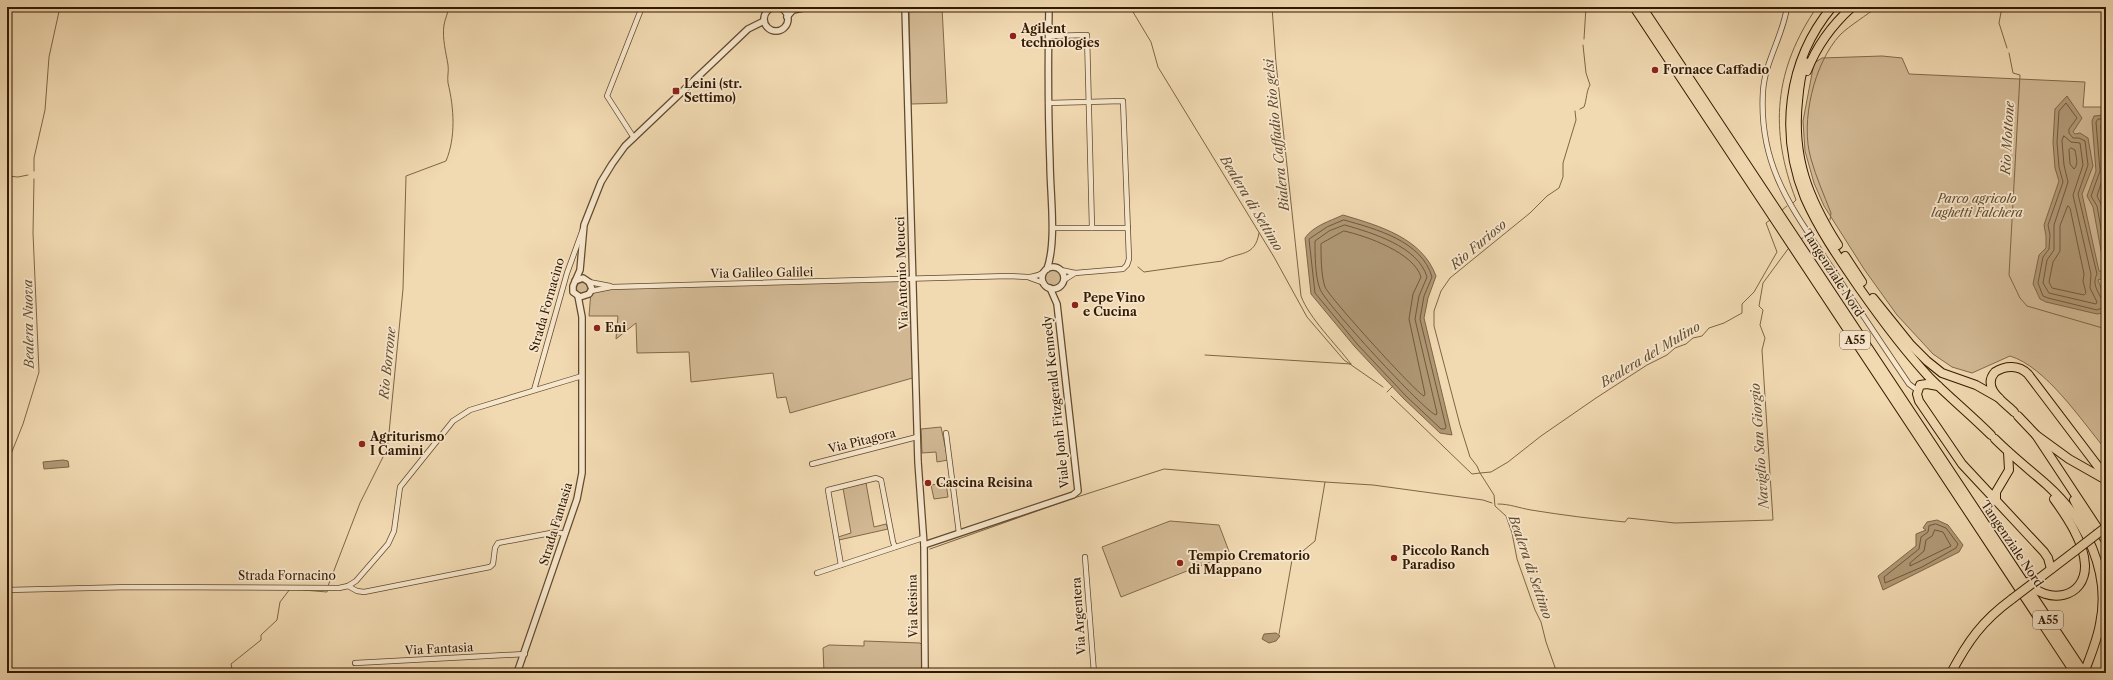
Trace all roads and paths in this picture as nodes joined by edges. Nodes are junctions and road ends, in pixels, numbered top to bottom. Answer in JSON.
{"nodes":[{"id":1,"x":642,"y":7,"type":"edge"},
{"id":2,"x":773,"y":7,"type":"edge"},
{"id":3,"x":789,"y":7,"type":"edge"},
{"id":4,"x":808,"y":7,"type":"edge"},
{"id":5,"x":905,"y":7,"type":"edge"},
{"id":6,"x":1048,"y":7,"type":"edge"},
{"id":7,"x":1634,"y":7,"type":"edge"},
{"id":8,"x":1642,"y":7,"type":"edge"},
{"id":9,"x":1787,"y":7,"type":"edge"},
{"id":10,"x":1832,"y":7,"type":"edge"},
{"id":11,"x":1838,"y":7,"type":"edge"},
{"id":12,"x":1852,"y":7,"type":"edge"},
{"id":13,"x":782,"y":8,"type":"edge"},
{"id":14,"x":787,"y":17,"type":"junction"},
{"id":15,"x":764,"y":20,"type":"junction"},
{"id":16,"x":767,"y":27,"type":"junction"},
{"id":17,"x":744,"y":35,"type":"junction"},
{"id":18,"x":1048,"y":36,"type":"junction"},
{"id":19,"x":1800,"y":88,"type":"junction"},
{"id":20,"x":1089,"y":102,"type":"junction"},
{"id":21,"x":1048,"y":103,"type":"junction"},
{"id":22,"x":634,"y":138,"type":"junction"},
{"id":23,"x":587,"y":219,"type":"junction"},
{"id":24,"x":584,"y":228,"type":"junction"},
{"id":25,"x":1052,"y":228,"type":"junction"},
{"id":26,"x":1092,"y":228,"type":"junction"},
{"id":27,"x":1128,"y":228,"type":"junction"},
{"id":28,"x":1051,"y":255,"type":"junction"},
{"id":29,"x":1059,"y":269,"type":"junction"},
{"id":30,"x":1045,"y":271,"type":"junction"},
{"id":31,"x":1075,"y":273,"type":"junction"},
{"id":32,"x":1030,"y":278,"type":"junction"},
{"id":33,"x":913,"y":279,"type":"junction"},
{"id":34,"x":1064,"y":280,"type":"junction"},
{"id":35,"x":576,"y":281,"type":"junction"},
{"id":36,"x":587,"y":281,"type":"junction"},
{"id":37,"x":1044,"y":283,"type":"junction"},
{"id":38,"x":1060,"y":286,"type":"junction"},
{"id":39,"x":611,"y":287,"type":"junction"},
{"id":40,"x":1050,"y":288,"type":"junction"},
{"id":41,"x":591,"y":291,"type":"junction"},
{"id":42,"x":578,"y":296,"type":"junction"},
{"id":43,"x":586,"y":297,"type":"junction"},
{"id":44,"x":1057,"y":304,"type":"junction"},
{"id":45,"x":582,"y":317,"type":"junction"},
{"id":46,"x":582,"y":376,"type":"junction"},
{"id":47,"x":1940,"y":387,"type":"junction"},
{"id":48,"x":534,"y":390,"type":"junction"},
{"id":49,"x":1917,"y":390,"type":"junction"},
{"id":50,"x":1999,"y":398,"type":"junction"},
{"id":51,"x":946,"y":433,"type":"dead end"},
{"id":52,"x":2036,"y":435,"type":"junction"},
{"id":53,"x":917,"y":437,"type":"junction"},
{"id":54,"x":2008,"y":452,"type":"junction"},
{"id":55,"x":812,"y":464,"type":"dead end"},
{"id":56,"x":2059,"y":471,"type":"junction"},
{"id":57,"x":2106,"y":477,"type":"edge"},
{"id":58,"x":2038,"y":478,"type":"junction"},
{"id":59,"x":2106,"y":480,"type":"edge"},
{"id":60,"x":2003,"y":481,"type":"junction"},
{"id":61,"x":1984,"y":487,"type":"junction"},
{"id":62,"x":1996,"y":501,"type":"junction"},
{"id":63,"x":2106,"y":527,"type":"edge"},
{"id":64,"x":959,"y":533,"type":"junction"},
{"id":65,"x":565,"y":534,"type":"junction"},
{"id":66,"x":923,"y":538,"type":"junction"},
{"id":67,"x":2106,"y":541,"type":"edge"},
{"id":68,"x":924,"y":545,"type":"junction"},
{"id":69,"x":895,"y":547,"type":"junction"},
{"id":70,"x":2044,"y":552,"type":"junction"},
{"id":71,"x":1085,"y":557,"type":"dead end"},
{"id":72,"x":2066,"y":558,"type":"junction"},
{"id":73,"x":840,"y":565,"type":"junction"},
{"id":74,"x":2012,"y":567,"type":"junction"},
{"id":75,"x":2049,"y":571,"type":"junction"},
{"id":76,"x":817,"y":573,"type":"dead end"},
{"id":77,"x":2106,"y":580,"type":"edge"},
{"id":78,"x":348,"y":586,"type":"junction"},
{"id":79,"x":7,"y":590,"type":"edge"},
{"id":80,"x":2106,"y":614,"type":"edge"},
{"id":81,"x":525,"y":654,"type":"junction"},
{"id":82,"x":355,"y":663,"type":"dead end"},
{"id":83,"x":2087,"y":670,"type":"edge"},
{"id":84,"x":517,"y":673,"type":"edge"},
{"id":85,"x":925,"y":673,"type":"edge"},
{"id":86,"x":1094,"y":673,"type":"edge"},
{"id":87,"x":1951,"y":673,"type":"edge"},
{"id":88,"x":2075,"y":673,"type":"edge"}],
"edges":[{"from":1,"to":22,"type":"street"},
{"from":2,"to":13,"type":"street"},
{"from":2,"to":15,"type":"street"},
{"from":3,"to":13,"type":"street"},
{"from":4,"to":14,"type":"street"},
{"from":5,"to":33,"type":"street","name":"Via Antonio Meucci"},
{"from":6,"to":18,"type":"street"},
{"from":7,"to":88,"type":"highway","name":"Tangenziale Nord","number":"A55"},
{"from":8,"to":74,"type":"highway","name":"Tangenziale Nord","number":"A55"},
{"from":9,"to":49,"type":"street"},
{"from":10,"to":47,"type":"highway","number":"A55"},
{"from":11,"to":19,"type":"highway"},
{"from":12,"to":19,"type":"highway"},
{"from":13,"to":14,"type":"street"},
{"from":14,"to":16,"type":"street"},
{"from":15,"to":16,"type":"street"},
{"from":15,"to":17,"type":"street","name":"Strada Fornacino"},
{"from":16,"to":17,"type":"street","name":"Strada Fornacino"},
{"from":17,"to":22,"type":"street","name":"Strada Fornacino"},
{"from":18,"to":20,"type":"street"},
{"from":18,"to":21,"type":"street"},
{"from":19,"to":50,"type":"highway"},
{"from":20,"to":21,"type":"street"},
{"from":20,"to":26,"type":"street"},
{"from":20,"to":27,"type":"street"},
{"from":21,"to":25,"type":"street"},
{"from":22,"to":23,"type":"street","name":"Strada Fornacino"},
{"from":23,"to":24,"type":"street","name":"Strada Fornacino"},
{"from":23,"to":36,"type":"street","name":"Strada Fornacino"},
{"from":24,"to":35,"type":"street","name":"Strada Fornacino"},
{"from":24,"to":48,"type":"street","name":"Strada Fornacino"},
{"from":25,"to":26,"type":"street"},
{"from":25,"to":28,"type":"street"},
{"from":26,"to":27,"type":"street"},
{"from":27,"to":31,"type":"street"},
{"from":28,"to":29,"type":"street"},
{"from":28,"to":30,"type":"street"},
{"from":29,"to":30,"type":"street"},
{"from":29,"to":31,"type":"street"},
{"from":29,"to":34,"type":"street"},
{"from":30,"to":32,"type":"street"},
{"from":30,"to":37,"type":"street"},
{"from":31,"to":34,"type":"street"},
{"from":32,"to":33,"type":"street","name":"Via Galileo Galilei"},
{"from":32,"to":37,"type":"street"},
{"from":33,"to":39,"type":"street","name":"Via Galileo Galilei"},
{"from":33,"to":53,"type":"street","name":"Via Antonio Meucci"},
{"from":34,"to":38,"type":"street"},
{"from":35,"to":36,"type":"street"},
{"from":35,"to":42,"type":"street"},
{"from":36,"to":39,"type":"street","name":"Via Galileo Galilei"},
{"from":36,"to":41,"type":"street"},
{"from":37,"to":40,"type":"street"},
{"from":38,"to":40,"type":"street"},
{"from":38,"to":44,"type":"street","name":"Viale Jonh Fitzgerald Kennedy"},
{"from":39,"to":41,"type":"street","name":"Via Galileo Galilei"},
{"from":40,"to":44,"type":"street","name":"Viale Jonh Fitzgerald Kennedy"},
{"from":41,"to":43,"type":"street"},
{"from":42,"to":43,"type":"street"},
{"from":42,"to":45,"type":"street"},
{"from":43,"to":45,"type":"street"},
{"from":44,"to":64,"type":"street","name":"Viale Jonh Fitzgerald Kennedy"},
{"from":45,"to":46,"type":"street","name":"Strada Fantasia"},
{"from":46,"to":48,"type":"street","name":"Strada Fornacino"},
{"from":46,"to":65,"type":"street","name":"Strada Fantasia"},
{"from":47,"to":49,"type":"highway"},
{"from":47,"to":54,"type":"highway","number":"A55"},
{"from":48,"to":78,"type":"street","name":"Strada Fornacino"},
{"from":49,"to":61,"type":"highway"},
{"from":50,"to":52,"type":"highway"},
{"from":50,"to":57,"type":"highway"},
{"from":51,"to":64,"type":"street"},
{"from":52,"to":56,"type":"highway"},
{"from":52,"to":59,"type":"highway"},
{"from":53,"to":55,"type":"street","name":"Via Pitagora"},
{"from":53,"to":66,"type":"street","name":"Via Antonio Meucci"},
{"from":54,"to":58,"type":"highway","number":"A55"},
{"from":54,"to":60,"type":"highway"},
{"from":56,"to":67,"type":"highway"},
{"from":56,"to":77,"type":"highway"},
{"from":58,"to":74,"type":"highway"},
{"from":58,"to":83,"type":"highway","number":"A55"},
{"from":60,"to":61,"type":"highway"},
{"from":60,"to":62,"type":"highway"},
{"from":61,"to":62,"type":"highway"},
{"from":62,"to":70,"type":"highway"},
{"from":63,"to":72,"type":"highway","bridge":true},
{"from":64,"to":68,"type":"street"},
{"from":65,"to":78,"type":"street"},
{"from":65,"to":81,"type":"street","name":"Strada Fantasia"},
{"from":66,"to":68,"type":"street","name":"Via Reisina"},
{"from":66,"to":69,"type":"street"},
{"from":68,"to":85,"type":"street","name":"Via Reisina"},
{"from":69,"to":73,"type":"street"},
{"from":69,"to":73,"type":"street"},
{"from":70,"to":72,"type":"highway"},
{"from":70,"to":75,"type":"highway"},
{"from":71,"to":86,"type":"street","name":"Via Argentera"},
{"from":72,"to":75,"type":"highway"},
{"from":73,"to":76,"type":"street"},
{"from":74,"to":83,"type":"highway","name":"Tangenziale Nord","number":"A55"},
{"from":75,"to":87,"type":"highway","bridge":true},
{"from":78,"to":79,"type":"street","name":"Strada Fornacino"},
{"from":80,"to":83,"type":"highway"},
{"from":81,"to":82,"type":"street","name":"Via Fantasia"},
{"from":81,"to":84,"type":"street","name":"Strada Fantasia"}]}
